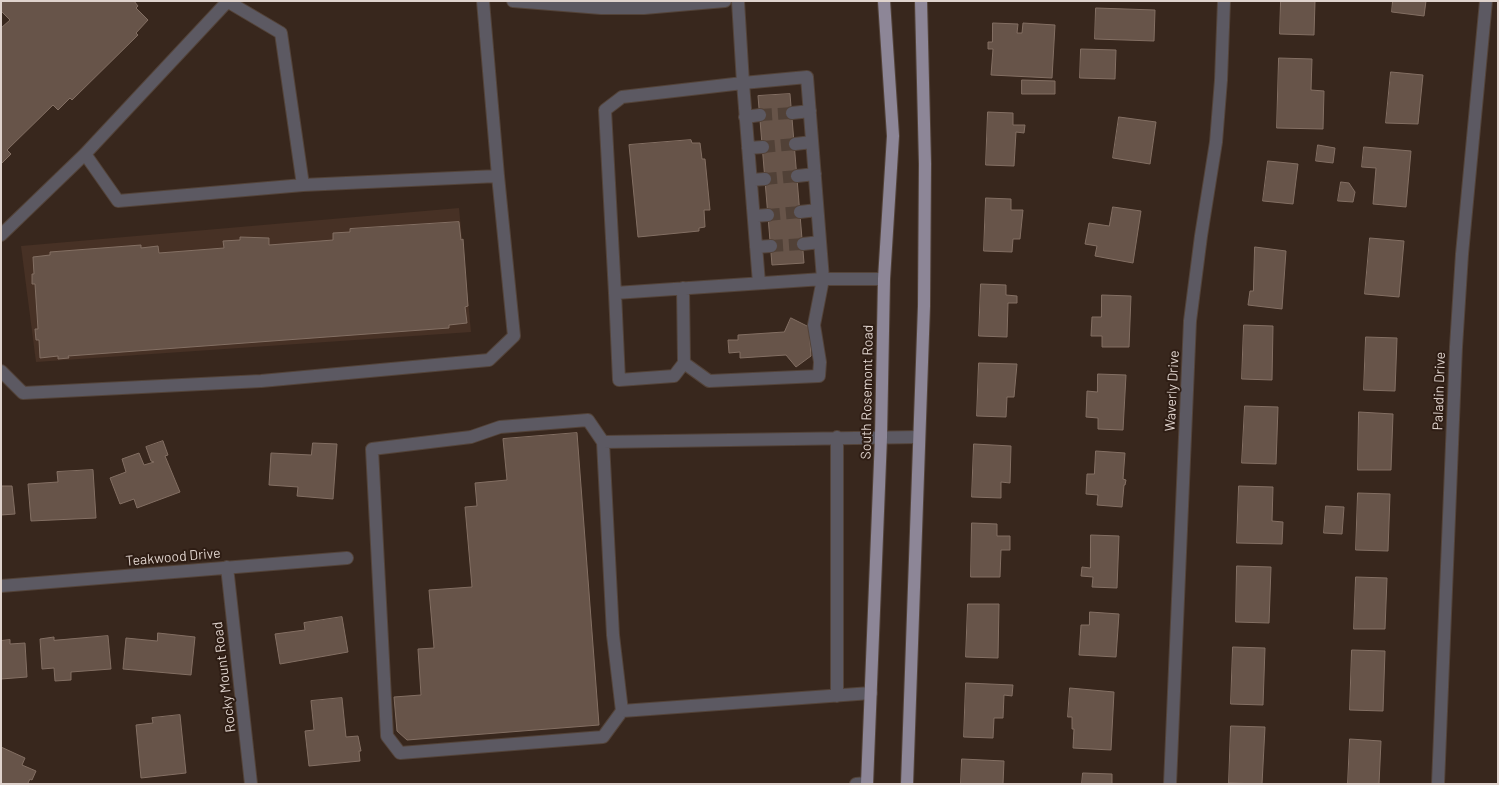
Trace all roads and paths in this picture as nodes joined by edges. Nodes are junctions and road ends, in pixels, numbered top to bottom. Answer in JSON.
{"nodes":[{"id":1,"x":228,"y":1,"type":"edge"},
{"id":2,"x":483,"y":1,"type":"edge"},
{"id":3,"x":513,"y":1,"type":"edge"},
{"id":4,"x":725,"y":1,"type":"edge"},
{"id":5,"x":738,"y":1,"type":"edge"},
{"id":6,"x":884,"y":1,"type":"edge"},
{"id":7,"x":921,"y":1,"type":"edge"},
{"id":8,"x":1224,"y":1,"type":"edge"},
{"id":9,"x":1486,"y":1,"type":"edge"},
{"id":10,"x":555,"y":3,"type":"edge"},
{"id":11,"x":645,"y":4,"type":"edge"},
{"id":12,"x":743,"y":83,"type":"junction"},
{"id":13,"x":810,"y":111,"type":"junction"},
{"id":14,"x":792,"y":113,"type":"tunnel mouth"},
{"id":15,"x":760,"y":116,"type":"tunnel mouth"},
{"id":16,"x":746,"y":117,"type":"junction"},
{"id":17,"x":812,"y":142,"type":"junction"},
{"id":18,"x":795,"y":144,"type":"tunnel mouth"},
{"id":19,"x":763,"y":147,"type":"tunnel mouth"},
{"id":20,"x":748,"y":148,"type":"junction"},
{"id":21,"x":85,"y":154,"type":"junction"},
{"id":22,"x":815,"y":174,"type":"junction"},
{"id":23,"x":498,"y":176,"type":"junction"},
{"id":24,"x":797,"y":176,"type":"tunnel mouth"},
{"id":25,"x":765,"y":179,"type":"tunnel mouth"},
{"id":26,"x":751,"y":180,"type":"junction"},
{"id":27,"x":303,"y":185,"type":"junction"},
{"id":28,"x":818,"y":210,"type":"junction"},
{"id":29,"x":800,"y":212,"type":"tunnel mouth"},
{"id":30,"x":768,"y":215,"type":"tunnel mouth"},
{"id":31,"x":754,"y":216,"type":"junction"},
{"id":32,"x":1,"y":235,"type":"edge"},
{"id":33,"x":820,"y":242,"type":"junction"},
{"id":34,"x":803,"y":244,"type":"tunnel mouth"},
{"id":35,"x":771,"y":246,"type":"tunnel mouth"},
{"id":36,"x":756,"y":247,"type":"junction"},
{"id":37,"x":823,"y":279,"type":"junction"},
{"id":38,"x":884,"y":279,"type":"junction"},
{"id":39,"x":759,"y":283,"type":"junction"},
{"id":40,"x":683,"y":288,"type":"junction"},
{"id":41,"x":615,"y":293,"type":"junction"},
{"id":42,"x":684,"y":363,"type":"junction"},
{"id":43,"x":1,"y":371,"type":"edge"},
{"id":44,"x":838,"y":437,"type":"junction"},
{"id":45,"x":881,"y":437,"type":"junction"},
{"id":46,"x":919,"y":437,"type":"junction"},
{"id":47,"x":603,"y":442,"type":"junction"},
{"id":48,"x":347,"y":558,"type":"dead end"},
{"id":49,"x":227,"y":567,"type":"junction"},
{"id":50,"x":1,"y":586,"type":"edge"},
{"id":51,"x":871,"y":693,"type":"junction"},
{"id":52,"x":837,"y":696,"type":"junction"},
{"id":53,"x":622,"y":711,"type":"junction"},
{"id":54,"x":251,"y":784,"type":"edge"},
{"id":55,"x":856,"y":784,"type":"edge"},
{"id":56,"x":867,"y":784,"type":"edge"},
{"id":57,"x":907,"y":784,"type":"edge"},
{"id":58,"x":1170,"y":784,"type":"edge"},
{"id":59,"x":1438,"y":784,"type":"edge"}],
"edges":[{"from":1,"to":21,"type":"street"},
{"from":1,"to":27,"type":"street"},
{"from":2,"to":23,"type":"street"},
{"from":3,"to":10,"type":"street"},
{"from":4,"to":11,"type":"street"},
{"from":5,"to":12,"type":"street"},
{"from":6,"to":38,"type":"main road","name":"South Rosemont Road"},
{"from":7,"to":46,"type":"main road"},
{"from":8,"to":58,"type":"street","name":"Waverly Drive"},
{"from":9,"to":59,"type":"street","name":"Paladin Drive"},
{"from":10,"to":11,"type":"street"},
{"from":12,"to":13,"type":"street"},
{"from":12,"to":16,"type":"street"},
{"from":12,"to":41,"type":"street"},
{"from":13,"to":14,"type":"street"},
{"from":13,"to":17,"type":"street"},
{"from":15,"to":16,"type":"street"},
{"from":16,"to":20,"type":"street"},
{"from":17,"to":18,"type":"street"},
{"from":17,"to":22,"type":"street"},
{"from":19,"to":20,"type":"street"},
{"from":20,"to":26,"type":"street"},
{"from":21,"to":27,"type":"street"},
{"from":21,"to":32,"type":"street"},
{"from":22,"to":24,"type":"street"},
{"from":22,"to":28,"type":"street"},
{"from":23,"to":27,"type":"street"},
{"from":23,"to":43,"type":"street"},
{"from":25,"to":26,"type":"street"},
{"from":26,"to":31,"type":"street"},
{"from":28,"to":29,"type":"street"},
{"from":28,"to":33,"type":"street"},
{"from":30,"to":31,"type":"street"},
{"from":31,"to":36,"type":"street"},
{"from":33,"to":34,"type":"street"},
{"from":33,"to":37,"type":"street"},
{"from":35,"to":36,"type":"street"},
{"from":36,"to":39,"type":"street"},
{"from":37,"to":38,"type":"street"},
{"from":37,"to":39,"type":"street"},
{"from":37,"to":42,"type":"street"},
{"from":38,"to":45,"type":"main road","name":"South Rosemont Road"},
{"from":39,"to":40,"type":"street"},
{"from":40,"to":41,"type":"street"},
{"from":40,"to":42,"type":"street"},
{"from":41,"to":42,"type":"street"},
{"from":44,"to":45,"type":"street"},
{"from":44,"to":47,"type":"street"},
{"from":44,"to":52,"type":"street"},
{"from":45,"to":46,"type":"street"},
{"from":45,"to":51,"type":"main road","name":"South Rosemont Road"},
{"from":46,"to":57,"type":"main road"},
{"from":47,"to":53,"type":"street"},
{"from":47,"to":53,"type":"street"},
{"from":48,"to":49,"type":"street","name":"Teakwood Drive"},
{"from":49,"to":50,"type":"street","name":"Teakwood Drive"},
{"from":49,"to":54,"type":"street","name":"Rocky Mount Road"},
{"from":51,"to":52,"type":"street"},
{"from":51,"to":56,"type":"main road","name":"South Rosemont Road"},
{"from":52,"to":53,"type":"street"},
{"from":55,"to":56,"type":"street"}]}
